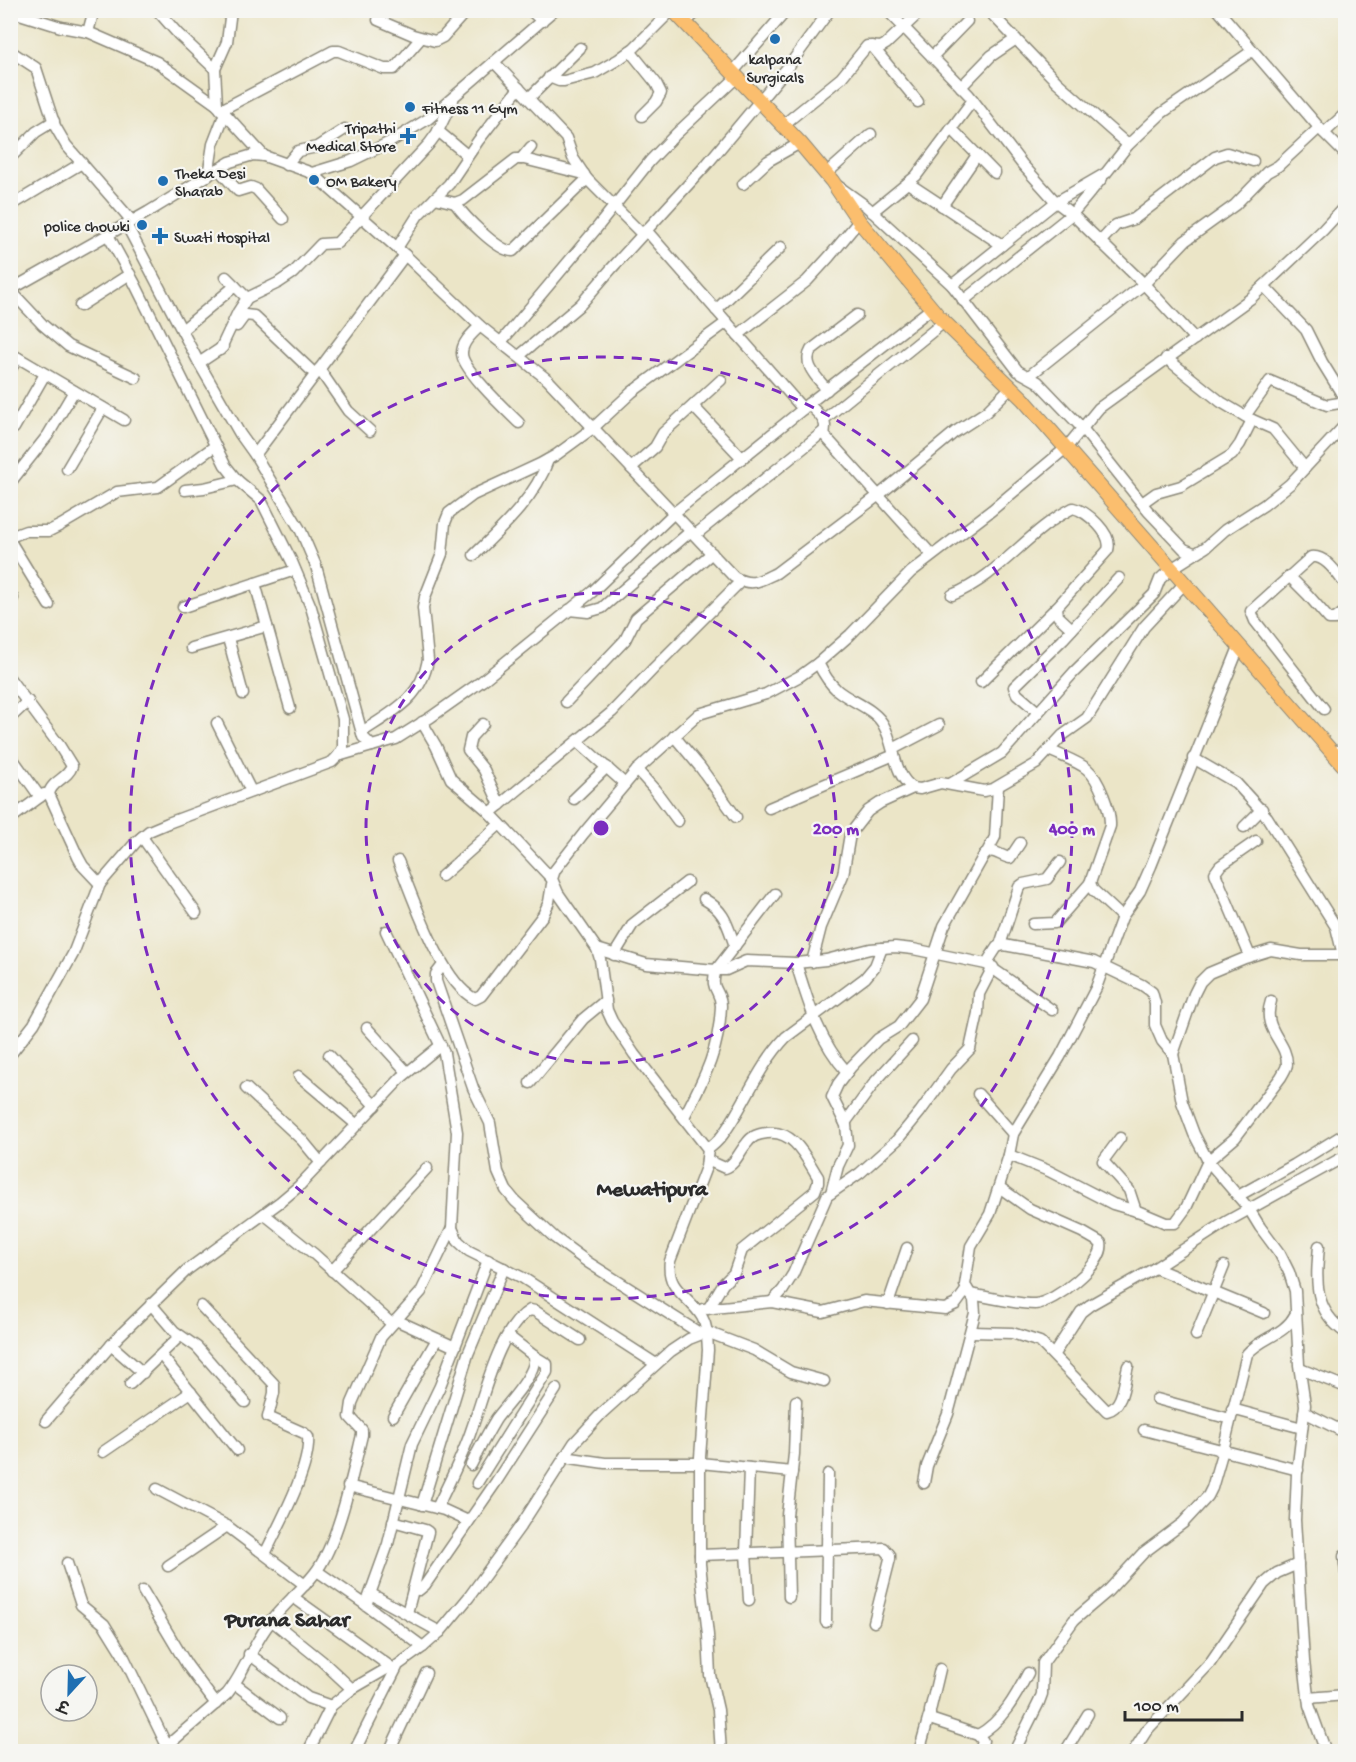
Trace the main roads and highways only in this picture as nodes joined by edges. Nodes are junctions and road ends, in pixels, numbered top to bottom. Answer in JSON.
{"nodes":[{"id":1,"x":672,"y":10,"type":"edge"},
{"id":2,"x":1339,"y":751,"type":"edge"},
{"id":3,"x":1346,"y":768,"type":"edge"}],
"edges":[{"from":1,"to":2,"type":"main road"},
{"from":2,"to":3,"type":"main road"}]}
